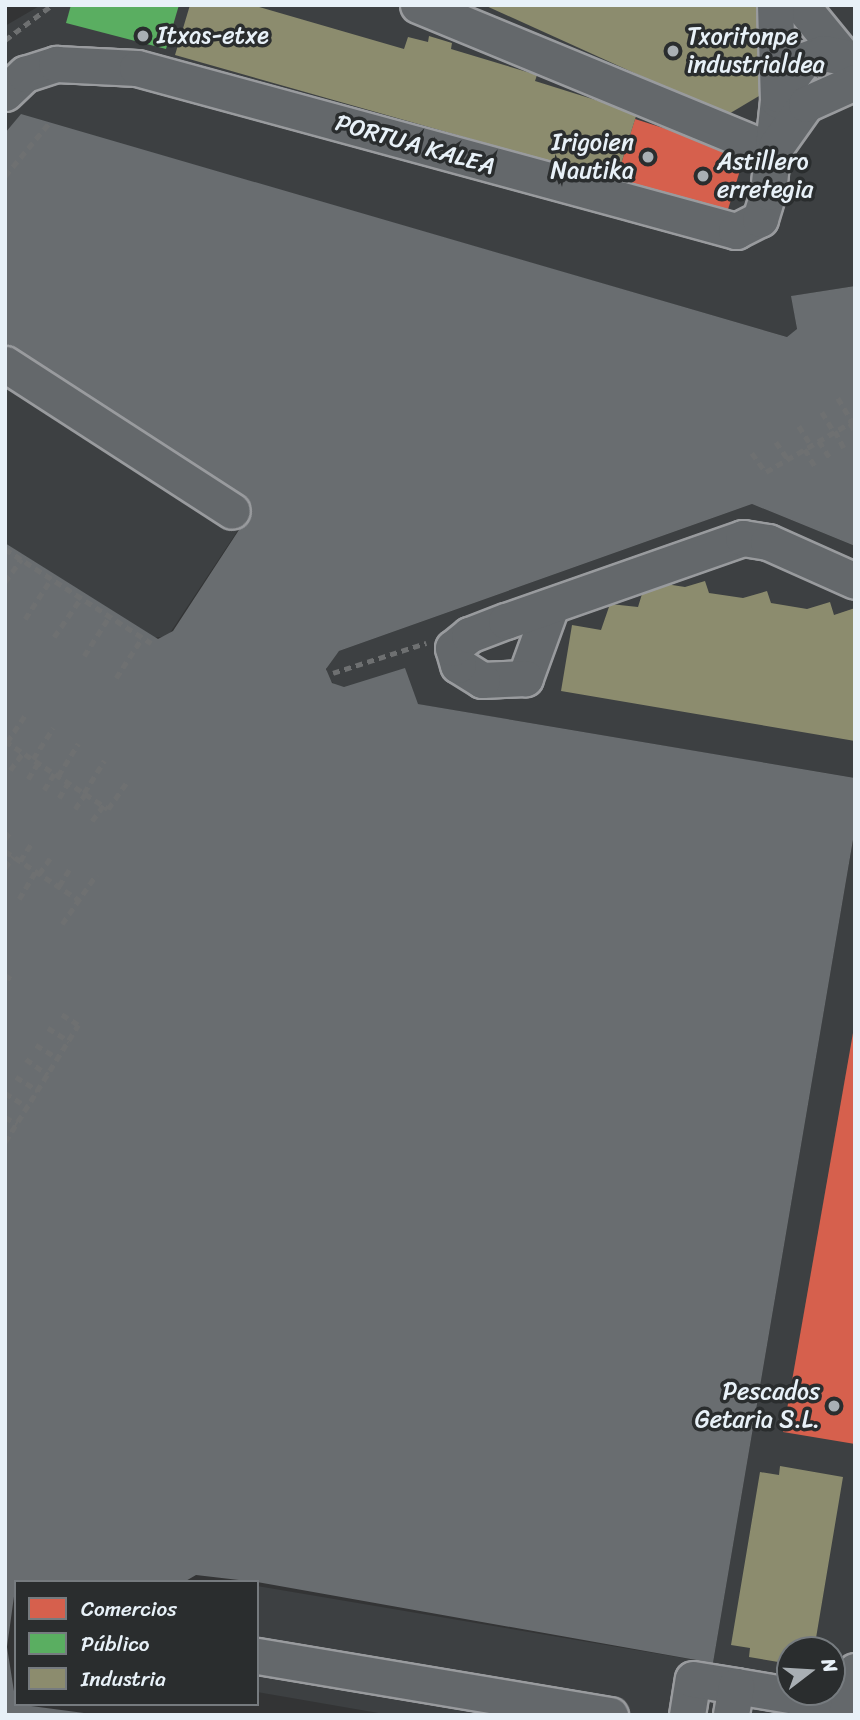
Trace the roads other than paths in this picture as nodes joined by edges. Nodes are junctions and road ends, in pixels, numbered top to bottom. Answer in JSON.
{"nodes":[{"id":1,"x":418,"y":5,"type":"edge"},
{"id":2,"x":775,"y":5,"type":"edge"},
{"id":3,"x":801,"y":5,"type":"edge"},
{"id":4,"x":851,"y":70,"type":"edge"},
{"id":5,"x":12,"y":75,"type":"edge"},
{"id":6,"x":778,"y":94,"type":"junction"},
{"id":7,"x":774,"y":152,"type":"junction"},
{"id":8,"x":5,"y":364,"type":"edge"},
{"id":9,"x":232,"y":511,"type":"dead end"},
{"id":10,"x":855,"y":581,"type":"edge"},
{"id":11,"x":551,"y":606,"type":"junction"},
{"id":12,"x":259,"y":1656,"type":"edge"},
{"id":13,"x":855,"y":1671,"type":"edge"},
{"id":14,"x":734,"y":1701,"type":"edge"},
{"id":15,"x":847,"y":1710,"type":"edge"},
{"id":16,"x":610,"y":1715,"type":"edge"},
{"id":17,"x":687,"y":1715,"type":"edge"}],
"edges":[{"from":1,"to":7,"type":"street"},
{"from":2,"to":6,"type":"street","name":"PORTUA KALEA"},
{"from":3,"to":4,"type":"street"},
{"from":4,"to":6,"type":"street"},
{"from":4,"to":7,"type":"street"},
{"from":5,"to":7,"type":"street","name":"PORTUA KALEA"},
{"from":6,"to":7,"type":"street","name":"PORTUA KALEA"},
{"from":8,"to":9,"type":"street"},
{"from":10,"to":11,"type":"street"},
{"from":11,"to":11,"type":"street"},
{"from":12,"to":16,"type":"street"},
{"from":13,"to":15,"type":"street"},
{"from":14,"to":15,"type":"street"},
{"from":14,"to":17,"type":"street"}]}
